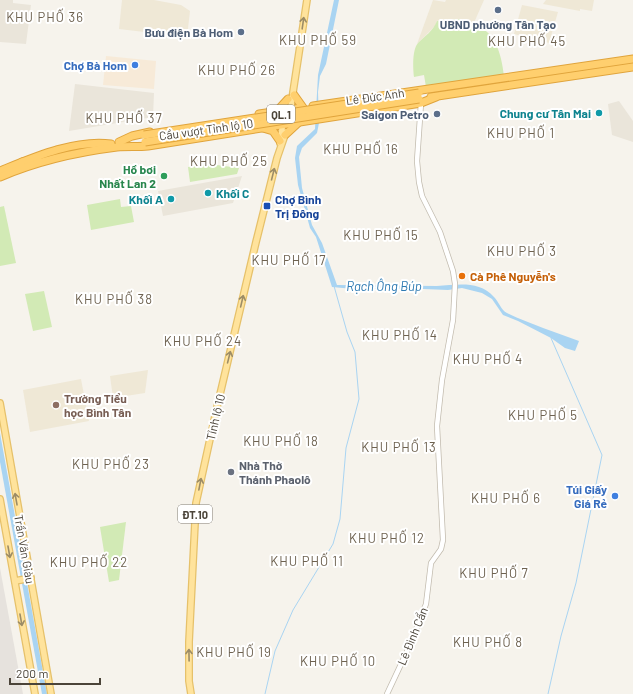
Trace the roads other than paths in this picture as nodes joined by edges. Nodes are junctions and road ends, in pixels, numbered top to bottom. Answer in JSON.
{"nodes":[{"id":1,"x":307,"y":0,"type":"edge"},
{"id":2,"x":633,"y":59,"type":"edge"},
{"id":3,"x":633,"y":62,"type":"edge"},
{"id":4,"x":633,"y":68,"type":"edge"},
{"id":5,"x":468,"y":83,"type":"junction"},
{"id":6,"x":453,"y":89,"type":"junction"},
{"id":7,"x":291,"y":94,"type":"junction"},
{"id":8,"x":423,"y":96,"type":"junction"},
{"id":9,"x":334,"y":102,"type":"junction"},
{"id":10,"x":304,"y":107,"type":"junction"},
{"id":11,"x":288,"y":109,"type":"junction"},
{"id":12,"x":277,"y":111,"type":"junction"},
{"id":13,"x":259,"y":114,"type":"junction"},
{"id":14,"x":334,"y":117,"type":"junction"},
{"id":15,"x":231,"y":119,"type":"junction"},
{"id":16,"x":302,"y":122,"type":"junction"},
{"id":17,"x":285,"y":124,"type":"junction"},
{"id":18,"x":262,"y":128,"type":"junction"},
{"id":19,"x":233,"y":133,"type":"junction"},
{"id":20,"x":285,"y":135,"type":"junction"},
{"id":21,"x":280,"y":143,"type":"junction"},
{"id":22,"x":119,"y":144,"type":"junction"},
{"id":23,"x":23,"y":165,"type":"junction"},
{"id":24,"x":0,"y":171,"type":"edge"},
{"id":25,"x":0,"y":177,"type":"edge"},
{"id":26,"x":0,"y":181,"type":"edge"},
{"id":27,"x":0,"y":403,"type":"edge"},
{"id":28,"x":7,"y":445,"type":"junction"},
{"id":29,"x":0,"y":446,"type":"edge"},
{"id":30,"x":0,"y":499,"type":"edge"},
{"id":31,"x":29,"y":579,"type":"junction"},
{"id":32,"x":16,"y":581,"type":"junction"},
{"id":33,"x":35,"y":694,"type":"edge"},
{"id":34,"x":51,"y":694,"type":"edge"},
{"id":35,"x":191,"y":694,"type":"edge"},
{"id":36,"x":387,"y":694,"type":"edge"}],
"edges":[{"from":7,"to":1,"type":"main road","name":"Tỉnh lộ 10","number":"ĐT.10","one_way":true},
{"from":2,"to":5,"type":"highway","name":"Lê Đức Anh","number":"QL.1"},
{"from":3,"to":6,"type":"highway","name":"Lê Đức Anh","number":"QL.1"},
{"from":4,"to":8,"type":"highway","name":"Lê Đức Anh","number":"QL.1"},
{"from":5,"to":6,"type":"highway"},
{"from":5,"to":8,"type":"highway","name":"Lê Đức Anh","number":"QL.1"},
{"from":6,"to":8,"type":"highway","name":"Lê Đức Anh","number":"QL.1"},
{"from":7,"to":10,"type":"highway"},
{"from":7,"to":11,"type":"main road","name":"Tỉnh lộ 10","number":"ĐT.10"},
{"from":7,"to":12,"type":"highway"},
{"from":8,"to":9,"type":"highway","name":"Lê Đức Anh","number":"QL.1"},
{"from":8,"to":14,"type":"highway","name":"Lê Đức Anh","number":"QL.1"},
{"from":8,"to":22,"type":"highway","name":"Cầu vượt Tỉnh lộ 10","number":"QL.1","bridge":true},
{"from":8,"to":36,"type":"street","name":"Lê Đình Cẩn"},
{"from":9,"to":10,"type":"highway","name":"Lê Đức Anh","number":"QL.1"},
{"from":9,"to":14,"type":"highway"},
{"from":10,"to":11,"type":"highway","name":"Lê Đức Anh","number":"QL.1"},
{"from":10,"to":16,"type":"highway"},
{"from":11,"to":12,"type":"highway","name":"Lê Đức Anh","number":"QL.1"},
{"from":11,"to":17,"type":"main road","name":"Tỉnh lộ 10","number":"ĐT.10"},
{"from":12,"to":13,"type":"highway","name":"Lê Đức Anh","number":"QL.1"},
{"from":13,"to":15,"type":"highway","name":"Lê Đức Anh","number":"QL.1"},
{"from":13,"to":18,"type":"highway"},
{"from":14,"to":16,"type":"highway","name":"Lê Đức Anh","number":"QL.1"},
{"from":15,"to":19,"type":"highway"},
{"from":15,"to":22,"type":"highway","name":"Lê Đức Anh","number":"QL.1"},
{"from":16,"to":17,"type":"highway","name":"Lê Đức Anh","number":"QL.1"},
{"from":16,"to":20,"type":"highway"},
{"from":17,"to":18,"type":"highway","name":"Lê Đức Anh","number":"QL.1"},
{"from":17,"to":20,"type":"main road","name":"Tỉnh lộ 10","number":"ĐT.10"},
{"from":17,"to":21,"type":"main road","name":"Tỉnh lộ 10","number":"ĐT.10"},
{"from":18,"to":19,"type":"highway","name":"Lê Đức Anh","number":"QL.1"},
{"from":18,"to":21,"type":"highway"},
{"from":19,"to":22,"type":"highway","name":"Lê Đức Anh","number":"QL.1"},
{"from":20,"to":21,"type":"main road","name":"Tỉnh lộ 10","number":"ĐT.10"},
{"from":35,"to":21,"type":"main road","name":"Tỉnh lộ 10","number":"ĐT.10","one_way":true},
{"from":22,"to":23,"type":"highway","name":"Lê Đức Anh","number":"QL.1"},
{"from":22,"to":23,"type":"highway","name":"Lê Đức Anh","number":"QL.1"},
{"from":23,"to":24,"type":"highway","name":"Lê Đức Anh","number":"QL.1"},
{"from":23,"to":25,"type":"highway","name":"Lê Đức Anh","number":"QL.1"},
{"from":23,"to":26,"type":"highway","name":"Lê Đức Anh","number":"QL.1"},
{"from":27,"to":28,"type":"main road","name":"Trần Văn Giàu"},
{"from":28,"to":29,"type":"main road"},
{"from":31,"to":28,"type":"main road","name":"Trần Văn Giàu","one_way":true},
{"from":30,"to":32,"type":"main road","name":"Trần Văn Giàu","one_way":true},
{"from":31,"to":32,"type":"main road"},
{"from":31,"to":34,"type":"main road","name":"Trần Văn Giàu"},
{"from":32,"to":33,"type":"main road","name":"Trần Văn Giàu","one_way":true}]}
